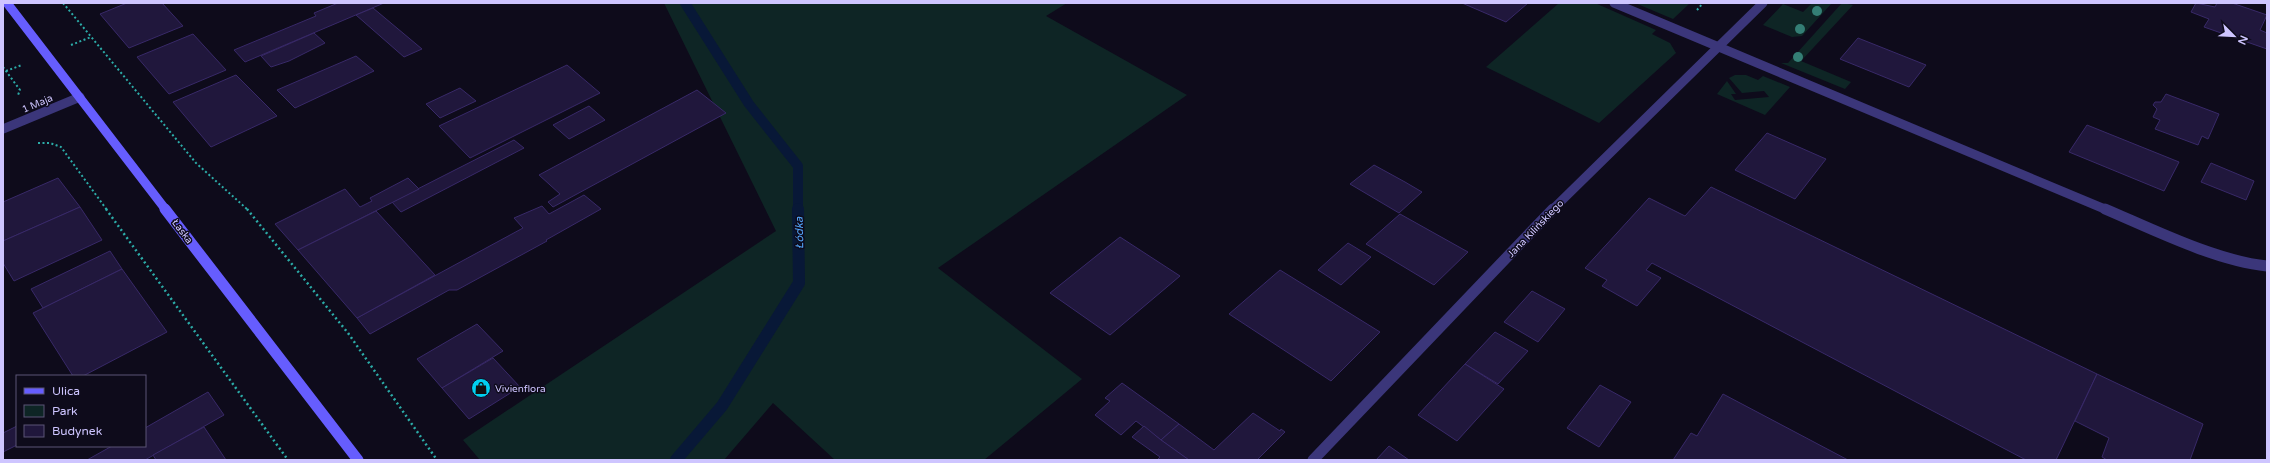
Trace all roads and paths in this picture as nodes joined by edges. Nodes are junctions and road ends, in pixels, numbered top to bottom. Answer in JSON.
{"nodes":[{"id":1,"x":7,"y":3,"type":"edge"},
{"id":2,"x":63,"y":3,"type":"edge"},
{"id":3,"x":1614,"y":3,"type":"edge"},
{"id":4,"x":1763,"y":3,"type":"edge"},
{"id":5,"x":1720,"y":48,"type":"junction"},
{"id":6,"x":3,"y":67,"type":"edge"},
{"id":7,"x":80,"y":97,"type":"junction"},
{"id":8,"x":13,"y":101,"type":"dead end"},
{"id":9,"x":3,"y":129,"type":"edge"},
{"id":10,"x":34,"y":143,"type":"dead end"},
{"id":11,"x":2267,"y":266,"type":"edge"},
{"id":12,"x":288,"y":460,"type":"edge"},
{"id":13,"x":358,"y":460,"type":"edge"},
{"id":14,"x":436,"y":460,"type":"edge"},
{"id":15,"x":1313,"y":460,"type":"edge"}],
"edges":[{"from":1,"to":7,"type":"main road","name":"Łaska"},
{"from":2,"to":14,"type":"path"},
{"from":3,"to":5,"type":"street"},
{"from":4,"to":5,"type":"street","name":"Jana Kilińskiego"},
{"from":5,"to":11,"type":"street"},
{"from":5,"to":15,"type":"street","name":"Jana Kilińskiego"},
{"from":6,"to":8,"type":"path"},
{"from":7,"to":9,"type":"street","name":"1 Maja"},
{"from":7,"to":13,"type":"main road","name":"Łaska"},
{"from":10,"to":12,"type":"path"}]}
